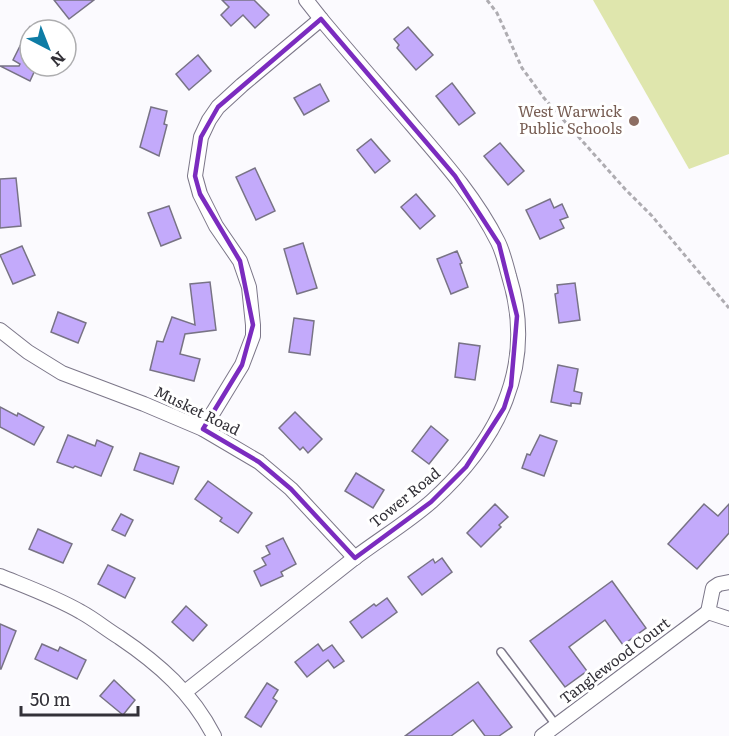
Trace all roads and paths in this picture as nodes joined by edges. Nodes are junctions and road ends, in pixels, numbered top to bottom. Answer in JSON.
{"nodes":[{"id":1,"x":306,"y":0,"type":"edge"},
{"id":2,"x":487,"y":0,"type":"edge"},
{"id":3,"x":321,"y":19,"type":"junction"},
{"id":4,"x":729,"y":308,"type":"edge"},
{"id":5,"x":0,"y":330,"type":"edge"},
{"id":6,"x":203,"y":429,"type":"junction"},
{"id":7,"x":355,"y":558,"type":"junction"},
{"id":8,"x":0,"y":576,"type":"edge"},
{"id":9,"x":729,"y":582,"type":"edge"},
{"id":10,"x":708,"y":612,"type":"junction"},
{"id":11,"x":729,"y":620,"type":"edge"},
{"id":12,"x":501,"y":651,"type":"dead end"},
{"id":13,"x":185,"y":692,"type":"junction"},
{"id":14,"x":556,"y":725,"type":"junction"},
{"id":15,"x":214,"y":736,"type":"edge"},
{"id":16,"x":542,"y":736,"type":"edge"}],
"edges":[{"from":1,"to":3,"type":"street","name":"Tower Road"},
{"from":2,"to":4,"type":"path"},
{"from":3,"to":6,"type":"street"},
{"from":3,"to":7,"type":"street","name":"Tower Road"},
{"from":5,"to":6,"type":"street","name":"Musket Road"},
{"from":6,"to":7,"type":"street","name":"Musket Road"},
{"from":7,"to":13,"type":"street","name":"Tower Road"},
{"from":8,"to":13,"type":"street"},
{"from":9,"to":10,"type":"street"},
{"from":10,"to":11,"type":"street"},
{"from":10,"to":14,"type":"street","name":"Tanglewood Court"},
{"from":12,"to":14,"type":"lane"},
{"from":13,"to":15,"type":"street"},
{"from":14,"to":16,"type":"street","name":"Tanglewood Court"}]}
